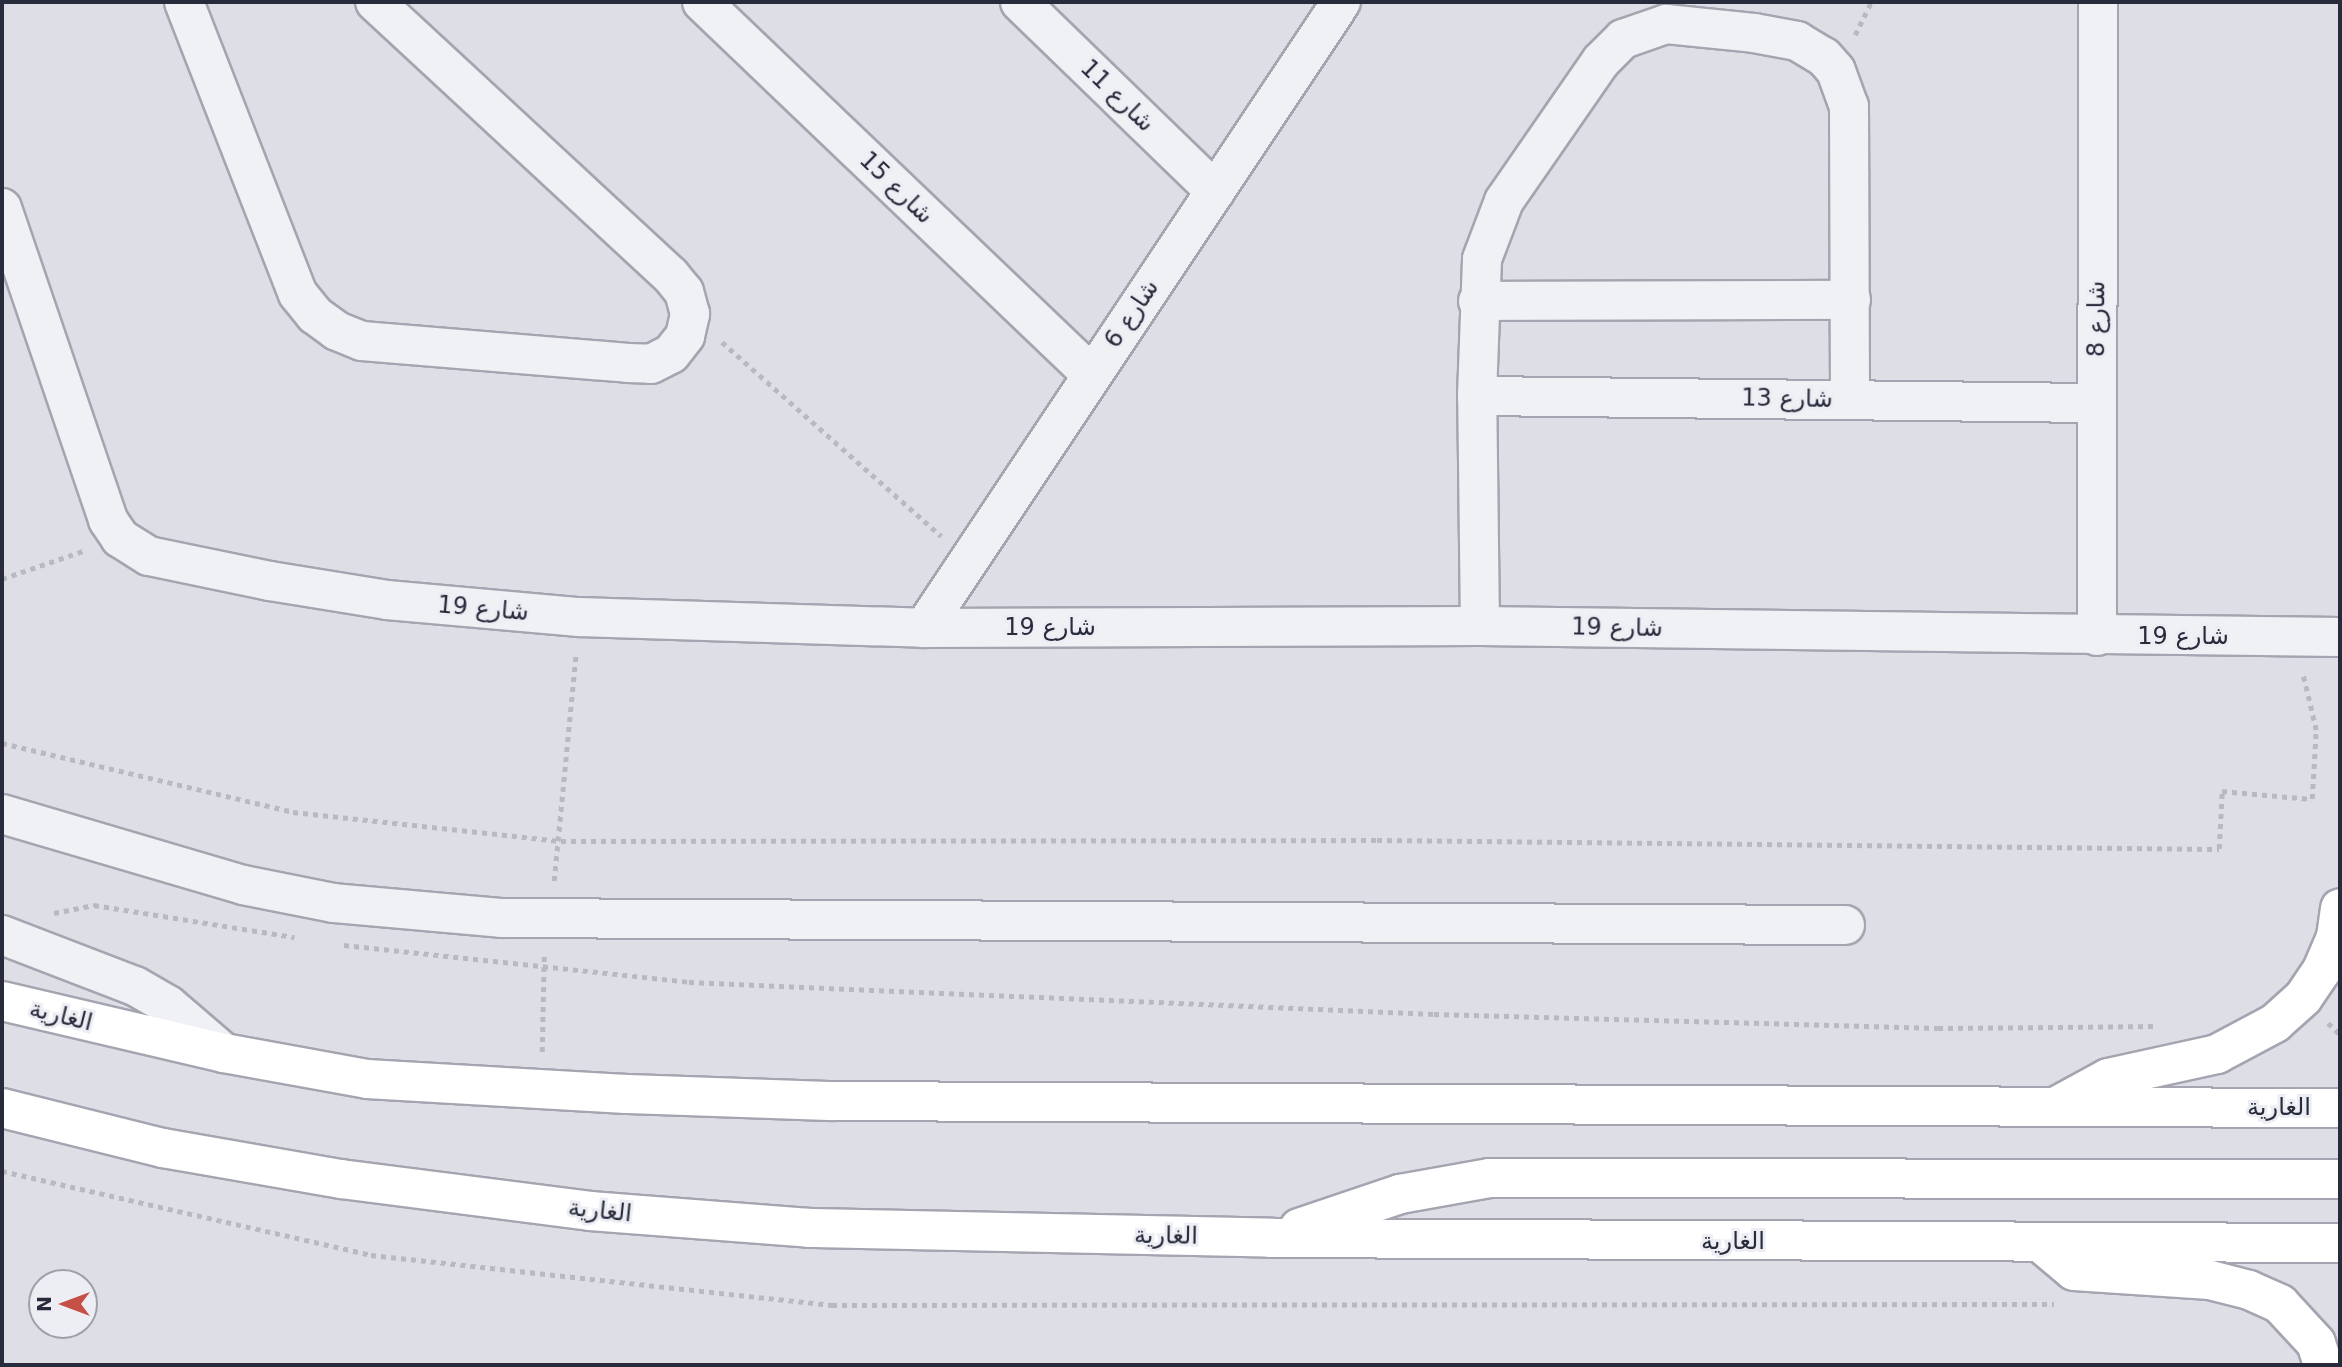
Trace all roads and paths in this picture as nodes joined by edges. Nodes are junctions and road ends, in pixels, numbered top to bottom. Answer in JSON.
{"nodes":[{"id":1,"x":184,"y":2,"type":"edge"},
{"id":2,"x":374,"y":2,"type":"edge"},
{"id":3,"x":702,"y":2,"type":"edge"},
{"id":4,"x":1341,"y":2,"type":"edge"},
{"id":5,"x":2098,"y":2,"type":"edge"},
{"id":6,"x":1022,"y":3,"type":"edge"},
{"id":7,"x":1215,"y":191,"type":"junction"},
{"id":8,"x":2,"y":208,"type":"edge"},
{"id":9,"x":1851,"y":300,"type":"junction"},
{"id":10,"x":1478,"y":301,"type":"junction"},
{"id":11,"x":690,"y":314,"type":"junction"},
{"id":12,"x":1091,"y":374,"type":"junction"},
{"id":13,"x":1477,"y":396,"type":"junction"},
{"id":14,"x":1850,"y":399,"type":"junction"},
{"id":15,"x":2096,"y":403,"type":"junction"},
{"id":16,"x":120,"y":538,"type":"junction"},
{"id":17,"x":969,"y":560,"type":"junction"},
{"id":18,"x":2,"y":579,"type":"edge"},
{"id":19,"x":579,"y":618,"type":"junction"},
{"id":20,"x":1480,"y":626,"type":"junction"},
{"id":21,"x":924,"y":628,"type":"junction"},
{"id":22,"x":2097,"y":636,"type":"junction"},
{"id":23,"x":2295,"y":637,"type":"junction"},
{"id":24,"x":2340,"y":637,"type":"edge"},
{"id":25,"x":2,"y":743,"type":"edge"},
{"id":26,"x":2,"y":814,"type":"edge"},
{"id":27,"x":561,"y":841,"type":"junction"},
{"id":28,"x":2340,"y":908,"type":"edge"},
{"id":29,"x":41,"y":916,"type":"dead end"},
{"id":30,"x":548,"y":918,"type":"junction"},
{"id":31,"x":1845,"y":925,"type":"dead end"},
{"id":32,"x":2,"y":935,"type":"edge"},
{"id":33,"x":299,"y":938,"type":"dead end"},
{"id":34,"x":340,"y":944,"type":"dead end"},
{"id":35,"x":542,"y":968,"type":"junction"},
{"id":36,"x":2,"y":1001,"type":"edge"},
{"id":37,"x":2169,"y":1026,"type":"dead end"},
{"id":38,"x":224,"y":1053,"type":"junction"},
{"id":39,"x":541,"y":1090,"type":"junction"},
{"id":40,"x":2055,"y":1107,"type":"junction"},
{"id":41,"x":2,"y":1108,"type":"edge"},
{"id":42,"x":2340,"y":1108,"type":"edge"},
{"id":43,"x":2,"y":1171,"type":"edge"},
{"id":44,"x":2340,"y":1178,"type":"edge"},
{"id":45,"x":1270,"y":1238,"type":"junction"},
{"id":46,"x":2340,"y":1243,"type":"edge"},
{"id":47,"x":2043,"y":1245,"type":"junction"},
{"id":48,"x":2058,"y":1304,"type":"dead end"},
{"id":49,"x":2323,"y":1365,"type":"edge"}],
"edges":[{"from":1,"to":11,"type":"street"},
{"from":2,"to":11,"type":"street"},
{"from":3,"to":12,"type":"street","name":"شارع 15"},
{"from":4,"to":7,"type":"street","name":"شارع 6"},
{"from":5,"to":15,"type":"street","name":"شارع 8"},
{"from":6,"to":7,"type":"street","name":"شارع 11"},
{"from":7,"to":12,"type":"street","name":"شارع 6"},
{"from":8,"to":16,"type":"street"},
{"from":9,"to":10,"type":"street"},
{"from":9,"to":10,"type":"street"},
{"from":9,"to":14,"type":"street"},
{"from":10,"to":13,"type":"street"},
{"from":11,"to":17,"type":"path"},
{"from":12,"to":17,"type":"street","name":"شارع 6"},
{"from":13,"to":14,"type":"street","name":"شارع 13"},
{"from":13,"to":20,"type":"street"},
{"from":14,"to":15,"type":"street","name":"شارع 13"},
{"from":15,"to":22,"type":"street","name":"شارع 8"},
{"from":16,"to":18,"type":"path"},
{"from":16,"to":19,"type":"street","name":"شارع 19"},
{"from":17,"to":21,"type":"street","name":"شارع 6"},
{"from":19,"to":21,"type":"street","name":"شارع 19"},
{"from":19,"to":27,"type":"path"},
{"from":20,"to":21,"type":"street","name":"شارع 19"},
{"from":20,"to":22,"type":"street","name":"شارع 19"},
{"from":22,"to":23,"type":"street","name":"شارع 19"},
{"from":23,"to":24,"type":"street","name":"شارع 19"},
{"from":23,"to":27,"type":"path"},
{"from":25,"to":27,"type":"path"},
{"from":26,"to":30,"type":"street"},
{"from":27,"to":30,"type":"path"},
{"from":28,"to":40,"type":"main road"},
{"from":29,"to":33,"type":"path"},
{"from":30,"to":31,"type":"street"},
{"from":30,"to":35,"type":"path"},
{"from":32,"to":38,"type":"street"},
{"from":34,"to":35,"type":"path"},
{"from":35,"to":37,"type":"path"},
{"from":35,"to":39,"type":"path"},
{"from":36,"to":38,"type":"main road","name":"الغارية"},
{"from":38,"to":39,"type":"main road","name":"الغارية"},
{"from":39,"to":40,"type":"main road","name":"الغارية"},
{"from":40,"to":42,"type":"main road","name":"الغارية"},
{"from":41,"to":45,"type":"main road","name":"الغارية"},
{"from":43,"to":48,"type":"path"},
{"from":44,"to":45,"type":"main road"},
{"from":45,"to":47,"type":"main road","name":"الغارية"},
{"from":46,"to":47,"type":"main road","name":"الغارية"},
{"from":47,"to":49,"type":"main road"}]}
